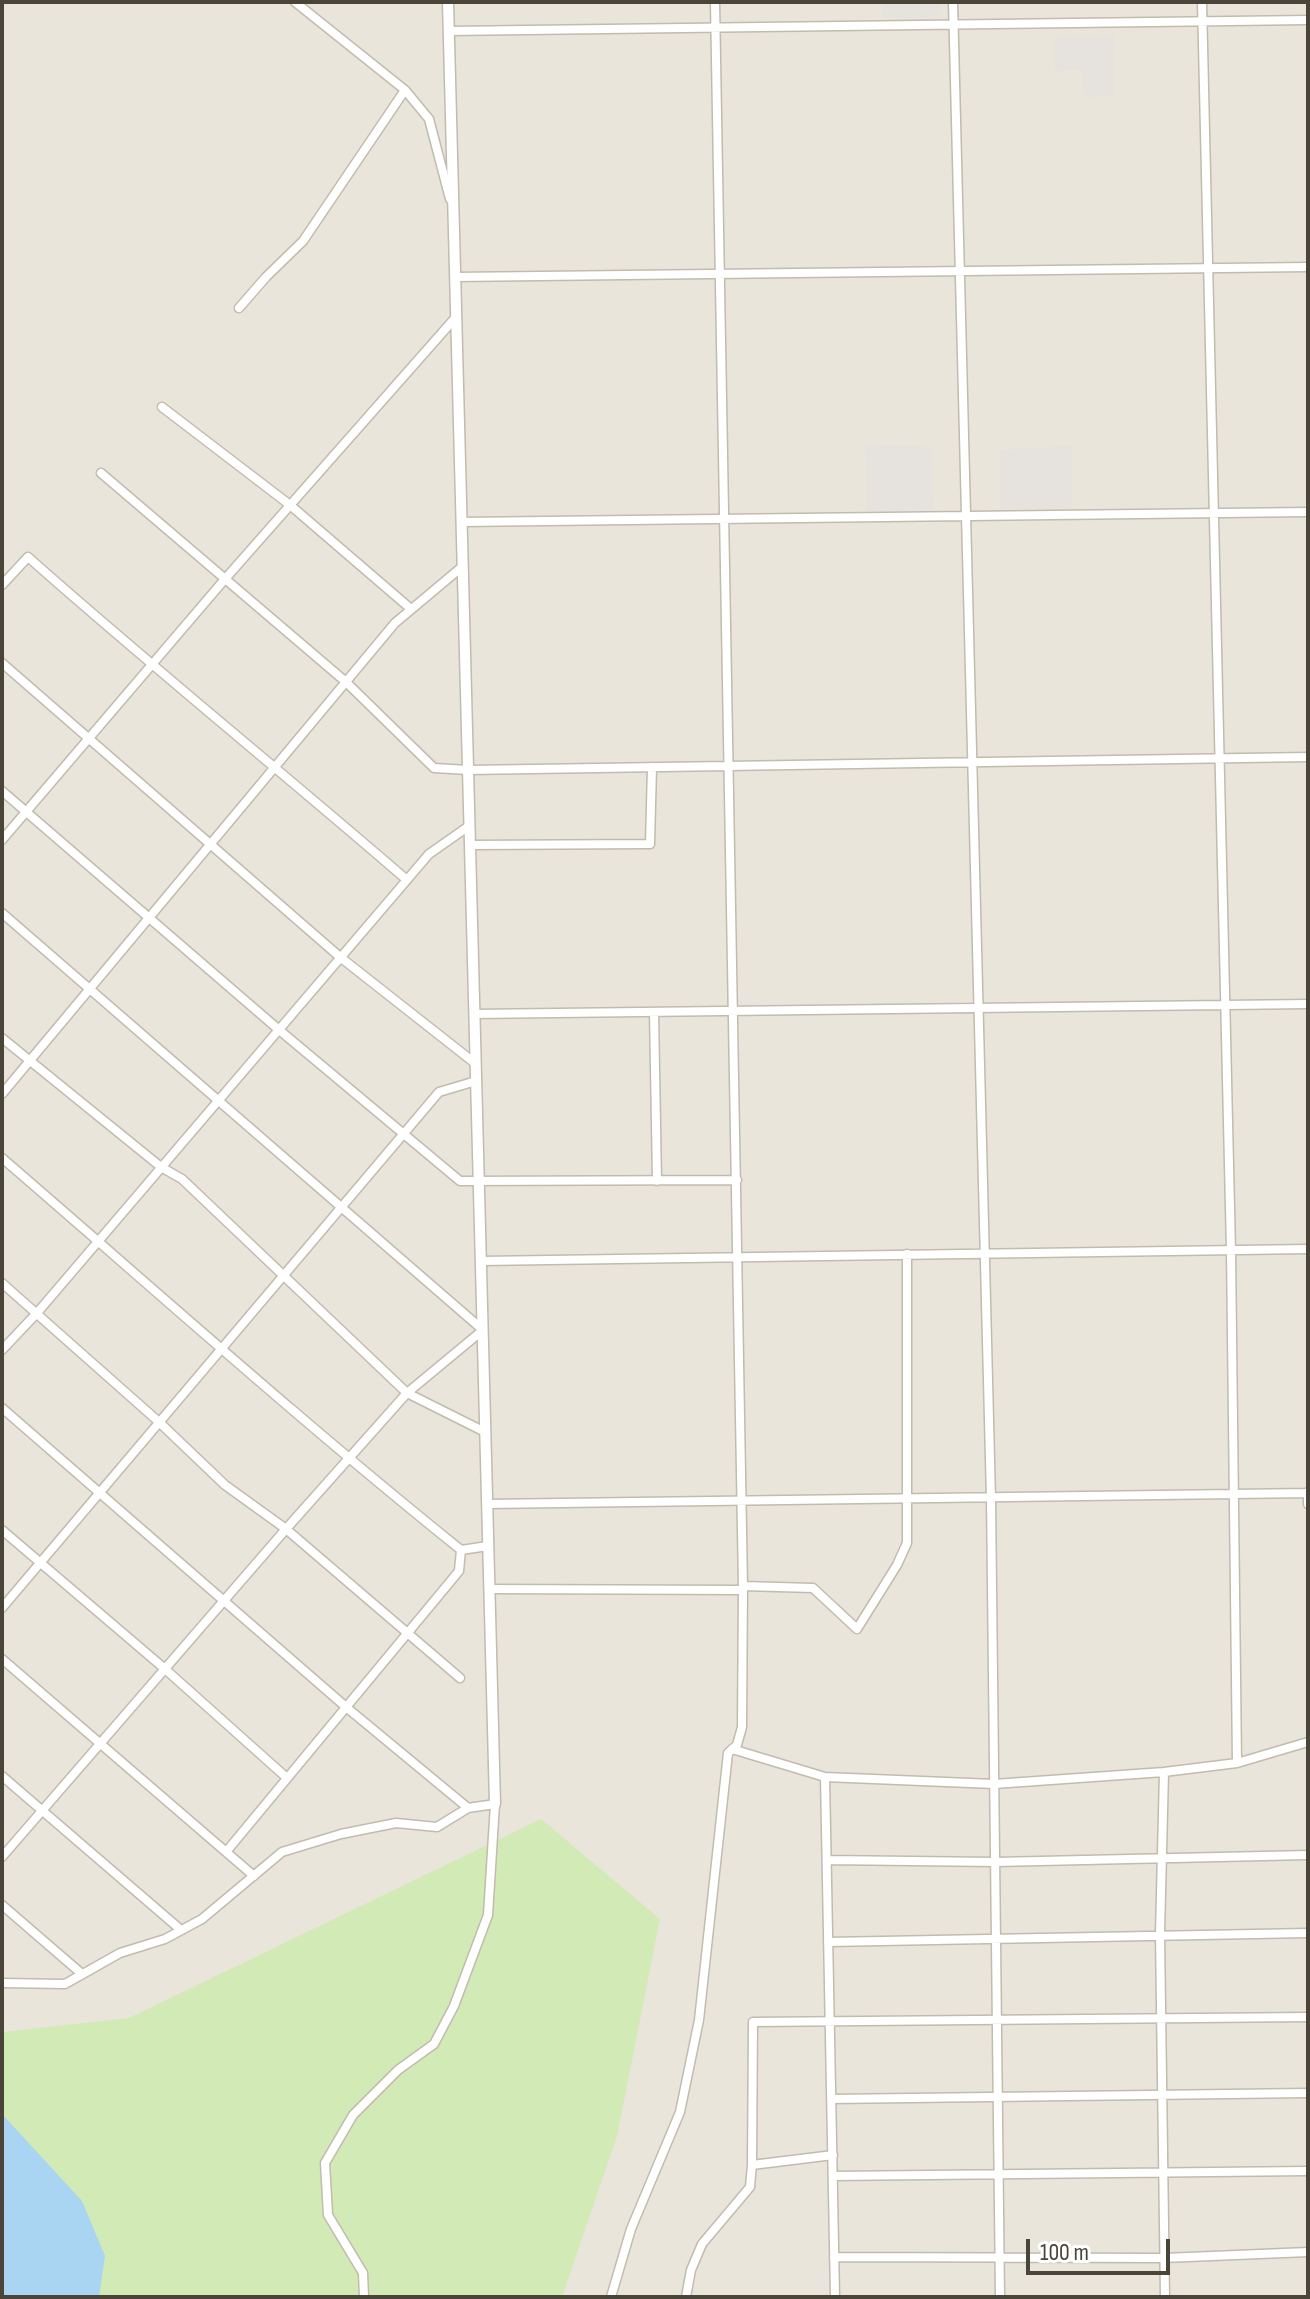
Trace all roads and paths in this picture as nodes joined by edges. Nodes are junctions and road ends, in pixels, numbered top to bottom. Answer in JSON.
{"nodes":[{"id":1,"x":295,"y":2,"type":"edge"},
{"id":2,"x":448,"y":2,"type":"edge"},
{"id":3,"x":715,"y":2,"type":"edge"},
{"id":4,"x":953,"y":2,"type":"edge"},
{"id":5,"x":1202,"y":2,"type":"edge"},
{"id":6,"x":1308,"y":20,"type":"edge"},
{"id":7,"x":1203,"y":21,"type":"junction"},
{"id":8,"x":953,"y":24,"type":"junction"},
{"id":9,"x":716,"y":27,"type":"junction"},
{"id":10,"x":449,"y":31,"type":"junction"},
{"id":11,"x":405,"y":90,"type":"junction"},
{"id":12,"x":453,"y":213,"type":"junction"},
{"id":13,"x":1308,"y":267,"type":"edge"},
{"id":14,"x":1208,"y":268,"type":"junction"},
{"id":15,"x":960,"y":271,"type":"junction"},
{"id":16,"x":720,"y":274,"type":"junction"},
{"id":17,"x":455,"y":277,"type":"junction"},
{"id":18,"x":239,"y":308,"type":"dead end"},
{"id":19,"x":456,"y":317,"type":"junction"},
{"id":20,"x":162,"y":407,"type":"dead end"},
{"id":21,"x":101,"y":473,"type":"dead end"},
{"id":22,"x":290,"y":505,"type":"junction"},
{"id":23,"x":1308,"y":512,"type":"edge"},
{"id":24,"x":1214,"y":513,"type":"junction"},
{"id":25,"x":966,"y":516,"type":"junction"},
{"id":26,"x":725,"y":519,"type":"junction"},
{"id":27,"x":461,"y":522,"type":"junction"},
{"id":28,"x":463,"y":566,"type":"junction"},
{"id":29,"x":225,"y":579,"type":"junction"},
{"id":30,"x":2,"y":585,"type":"edge"},
{"id":31,"x":411,"y":609,"type":"junction"},
{"id":32,"x":2,"y":663,"type":"edge"},
{"id":33,"x":151,"y":666,"type":"junction"},
{"id":34,"x":346,"y":682,"type":"junction"},
{"id":35,"x":90,"y":737,"type":"junction"},
{"id":36,"x":1308,"y":757,"type":"edge"},
{"id":37,"x":1220,"y":758,"type":"junction"},
{"id":38,"x":972,"y":762,"type":"junction"},
{"id":39,"x":275,"y":766,"type":"junction"},
{"id":40,"x":729,"y":766,"type":"junction"},
{"id":41,"x":652,"y":767,"type":"junction"},
{"id":42,"x":468,"y":770,"type":"junction"},
{"id":43,"x":2,"y":791,"type":"edge"},
{"id":44,"x":26,"y":812,"type":"junction"},
{"id":45,"x":469,"y":826,"type":"junction"},
{"id":46,"x":2,"y":840,"type":"edge"},
{"id":47,"x":210,"y":844,"type":"junction"},
{"id":48,"x":470,"y":845,"type":"junction"},
{"id":49,"x":407,"y":880,"type":"junction"},
{"id":50,"x":2,"y":913,"type":"edge"},
{"id":51,"x":148,"y":919,"type":"junction"},
{"id":52,"x":340,"y":957,"type":"junction"},
{"id":53,"x":90,"y":989,"type":"junction"},
{"id":54,"x":1308,"y":1004,"type":"edge"},
{"id":55,"x":1225,"y":1005,"type":"junction"},
{"id":56,"x":978,"y":1008,"type":"junction"},
{"id":57,"x":734,"y":1011,"type":"junction"},
{"id":58,"x":654,"y":1012,"type":"junction"},
{"id":59,"x":474,"y":1014,"type":"junction"},
{"id":60,"x":278,"y":1029,"type":"junction"},
{"id":61,"x":2,"y":1038,"type":"edge"},
{"id":62,"x":29,"y":1062,"type":"junction"},
{"id":63,"x":476,"y":1064,"type":"junction"},
{"id":64,"x":476,"y":1081,"type":"junction"},
{"id":65,"x":2,"y":1094,"type":"edge"},
{"id":66,"x":218,"y":1100,"type":"junction"},
{"id":67,"x":403,"y":1134,"type":"junction"},
{"id":68,"x":2,"y":1158,"type":"edge"},
{"id":69,"x":161,"y":1167,"type":"junction"},
{"id":70,"x":737,"y":1180,"type":"junction"},
{"id":71,"x":657,"y":1181,"type":"junction"},
{"id":72,"x":479,"y":1182,"type":"junction"},
{"id":73,"x":341,"y":1208,"type":"junction"},
{"id":74,"x":98,"y":1241,"type":"junction"},
{"id":75,"x":1308,"y":1249,"type":"edge"},
{"id":76,"x":1231,"y":1250,"type":"junction"},
{"id":77,"x":984,"y":1253,"type":"junction"},
{"id":78,"x":907,"y":1254,"type":"junction"},
{"id":79,"x":738,"y":1257,"type":"junction"},
{"id":80,"x":481,"y":1261,"type":"junction"},
{"id":81,"x":285,"y":1275,"type":"junction"},
{"id":82,"x":2,"y":1283,"type":"edge"},
{"id":83,"x":37,"y":1313,"type":"junction"},
{"id":84,"x":483,"y":1330,"type":"junction"},
{"id":85,"x":223,"y":1347,"type":"junction"},
{"id":86,"x":2,"y":1350,"type":"edge"},
{"id":87,"x":407,"y":1393,"type":"junction"},
{"id":88,"x":2,"y":1408,"type":"edge"},
{"id":89,"x":159,"y":1422,"type":"junction"},
{"id":90,"x":485,"y":1432,"type":"junction"},
{"id":91,"x":348,"y":1459,"type":"junction"},
{"id":92,"x":99,"y":1492,"type":"junction"},
{"id":93,"x":1308,"y":1493,"type":"edge"},
{"id":94,"x":1234,"y":1495,"type":"junction"},
{"id":95,"x":991,"y":1498,"type":"junction"},
{"id":96,"x":908,"y":1499,"type":"junction"},
{"id":97,"x":743,"y":1501,"type":"junction"},
{"id":98,"x":487,"y":1504,"type":"junction"},
{"id":99,"x":1308,"y":1504,"type":"edge"},
{"id":100,"x":286,"y":1529,"type":"junction"},
{"id":101,"x":2,"y":1530,"type":"edge"},
{"id":102,"x":488,"y":1546,"type":"junction"},
{"id":103,"x":461,"y":1550,"type":"junction"},
{"id":104,"x":41,"y":1562,"type":"junction"},
{"id":105,"x":743,"y":1588,"type":"junction"},
{"id":106,"x":489,"y":1589,"type":"junction"},
{"id":107,"x":224,"y":1600,"type":"junction"},
{"id":108,"x":2,"y":1608,"type":"edge"},
{"id":109,"x":407,"y":1634,"type":"junction"},
{"id":110,"x":2,"y":1659,"type":"edge"},
{"id":111,"x":165,"y":1669,"type":"junction"},
{"id":112,"x":460,"y":1678,"type":"dead end"},
{"id":113,"x":346,"y":1707,"type":"junction"},
{"id":114,"x":1308,"y":1742,"type":"edge"},
{"id":115,"x":100,"y":1744,"type":"junction"},
{"id":116,"x":732,"y":1749,"type":"junction"},
{"id":117,"x":1237,"y":1763,"type":"junction"},
{"id":118,"x":1164,"y":1772,"type":"junction"},
{"id":119,"x":2,"y":1776,"type":"edge"},
{"id":120,"x":825,"y":1777,"type":"junction"},
{"id":121,"x":287,"y":1778,"type":"junction"},
{"id":122,"x":994,"y":1784,"type":"junction"},
{"id":123,"x":495,"y":1804,"type":"junction"},
{"id":124,"x":468,"y":1808,"type":"junction"},
{"id":125,"x":42,"y":1811,"type":"junction"},
{"id":126,"x":226,"y":1852,"type":"junction"},
{"id":127,"x":1308,"y":1855,"type":"edge"},
{"id":128,"x":2,"y":1857,"type":"edge"},
{"id":129,"x":1161,"y":1858,"type":"junction"},
{"id":130,"x":827,"y":1860,"type":"junction"},
{"id":131,"x":995,"y":1862,"type":"junction"},
{"id":132,"x":254,"y":1876,"type":"junction"},
{"id":133,"x":2,"y":1905,"type":"edge"},
{"id":134,"x":181,"y":1930,"type":"junction"},
{"id":135,"x":1308,"y":1933,"type":"edge"},
{"id":136,"x":1160,"y":1934,"type":"junction"},
{"id":137,"x":996,"y":1937,"type":"junction"},
{"id":138,"x":828,"y":1942,"type":"junction"},
{"id":139,"x":82,"y":1974,"type":"junction"},
{"id":140,"x":2,"y":1983,"type":"edge"},
{"id":141,"x":1308,"y":2017,"type":"edge"},
{"id":142,"x":1161,"y":2018,"type":"junction"},
{"id":143,"x":997,"y":2020,"type":"junction"},
{"id":144,"x":830,"y":2022,"type":"junction"},
{"id":145,"x":1308,"y":2093,"type":"edge"},
{"id":146,"x":1162,"y":2095,"type":"junction"},
{"id":147,"x":998,"y":2097,"type":"junction"},
{"id":148,"x":831,"y":2099,"type":"junction"},
{"id":149,"x":833,"y":2155,"type":"junction"},
{"id":150,"x":752,"y":2165,"type":"junction"},
{"id":151,"x":1308,"y":2171,"type":"edge"},
{"id":152,"x":1163,"y":2172,"type":"junction"},
{"id":153,"x":999,"y":2174,"type":"junction"},
{"id":154,"x":833,"y":2176,"type":"junction"},
{"id":155,"x":1308,"y":2252,"type":"edge"},
{"id":156,"x":834,"y":2257,"type":"junction"},
{"id":157,"x":1000,"y":2258,"type":"junction"},
{"id":158,"x":1164,"y":2258,"type":"junction"},
{"id":159,"x":364,"y":2297,"type":"edge"},
{"id":160,"x":611,"y":2297,"type":"edge"},
{"id":161,"x":686,"y":2297,"type":"edge"},
{"id":162,"x":835,"y":2297,"type":"edge"},
{"id":163,"x":1000,"y":2297,"type":"edge"},
{"id":164,"x":1165,"y":2297,"type":"edge"}],
"edges":[{"from":1,"to":11,"type":"street"},
{"from":2,"to":10,"type":"street"},
{"from":3,"to":9,"type":"street"},
{"from":4,"to":8,"type":"street"},
{"from":5,"to":7,"type":"street"},
{"from":6,"to":7,"type":"street"},
{"from":7,"to":8,"type":"street"},
{"from":7,"to":14,"type":"street"},
{"from":8,"to":9,"type":"street"},
{"from":8,"to":15,"type":"street"},
{"from":9,"to":10,"type":"street"},
{"from":9,"to":16,"type":"street"},
{"from":10,"to":12,"type":"street"},
{"from":11,"to":12,"type":"street"},
{"from":11,"to":18,"type":"street"},
{"from":12,"to":17,"type":"street"},
{"from":13,"to":14,"type":"street"},
{"from":14,"to":15,"type":"street"},
{"from":14,"to":24,"type":"street"},
{"from":15,"to":16,"type":"street"},
{"from":15,"to":25,"type":"street"},
{"from":16,"to":17,"type":"street"},
{"from":16,"to":26,"type":"street"},
{"from":17,"to":19,"type":"street"},
{"from":19,"to":22,"type":"street"},
{"from":19,"to":27,"type":"street"},
{"from":20,"to":22,"type":"street"},
{"from":21,"to":29,"type":"street"},
{"from":22,"to":29,"type":"street"},
{"from":22,"to":31,"type":"street"},
{"from":23,"to":24,"type":"street"},
{"from":24,"to":25,"type":"street"},
{"from":24,"to":37,"type":"street"},
{"from":25,"to":26,"type":"street"},
{"from":25,"to":38,"type":"street"},
{"from":26,"to":27,"type":"street"},
{"from":26,"to":40,"type":"street"},
{"from":27,"to":28,"type":"street"},
{"from":28,"to":31,"type":"street"},
{"from":28,"to":42,"type":"street"},
{"from":29,"to":33,"type":"street"},
{"from":29,"to":34,"type":"street"},
{"from":30,"to":33,"type":"street"},
{"from":31,"to":34,"type":"street"},
{"from":32,"to":35,"type":"street"},
{"from":33,"to":35,"type":"street"},
{"from":33,"to":39,"type":"street"},
{"from":34,"to":39,"type":"street"},
{"from":34,"to":42,"type":"street"},
{"from":35,"to":44,"type":"street"},
{"from":35,"to":47,"type":"street"},
{"from":36,"to":37,"type":"street"},
{"from":37,"to":38,"type":"street"},
{"from":37,"to":55,"type":"street"},
{"from":38,"to":40,"type":"street"},
{"from":38,"to":56,"type":"street"},
{"from":39,"to":47,"type":"street"},
{"from":39,"to":49,"type":"street"},
{"from":40,"to":41,"type":"street"},
{"from":40,"to":57,"type":"street"},
{"from":41,"to":42,"type":"street"},
{"from":41,"to":48,"type":"street"},
{"from":42,"to":45,"type":"street"},
{"from":43,"to":44,"type":"street"},
{"from":44,"to":46,"type":"street"},
{"from":44,"to":51,"type":"street"},
{"from":45,"to":48,"type":"street"},
{"from":45,"to":49,"type":"street"},
{"from":47,"to":51,"type":"street"},
{"from":47,"to":52,"type":"street"},
{"from":48,"to":59,"type":"street"},
{"from":49,"to":52,"type":"street"},
{"from":50,"to":53,"type":"street"},
{"from":51,"to":53,"type":"street"},
{"from":51,"to":60,"type":"street"},
{"from":52,"to":60,"type":"street"},
{"from":52,"to":63,"type":"street"},
{"from":53,"to":62,"type":"street"},
{"from":53,"to":66,"type":"street"},
{"from":54,"to":55,"type":"street"},
{"from":55,"to":56,"type":"street"},
{"from":55,"to":76,"type":"street"},
{"from":56,"to":57,"type":"street"},
{"from":56,"to":77,"type":"street"},
{"from":57,"to":58,"type":"street"},
{"from":57,"to":70,"type":"street"},
{"from":58,"to":59,"type":"street"},
{"from":58,"to":71,"type":"street"},
{"from":59,"to":63,"type":"street"},
{"from":60,"to":66,"type":"street"},
{"from":60,"to":67,"type":"street"},
{"from":61,"to":62,"type":"street"},
{"from":62,"to":65,"type":"street"},
{"from":62,"to":69,"type":"street"},
{"from":63,"to":64,"type":"street"},
{"from":64,"to":67,"type":"street"},
{"from":64,"to":72,"type":"street"},
{"from":66,"to":69,"type":"street"},
{"from":66,"to":73,"type":"street"},
{"from":67,"to":72,"type":"street"},
{"from":67,"to":73,"type":"street"},
{"from":68,"to":74,"type":"street"},
{"from":69,"to":74,"type":"street"},
{"from":69,"to":81,"type":"street"},
{"from":70,"to":71,"type":"street"},
{"from":70,"to":79,"type":"street"},
{"from":71,"to":72,"type":"street"},
{"from":72,"to":80,"type":"street"},
{"from":73,"to":81,"type":"street"},
{"from":73,"to":84,"type":"street"},
{"from":74,"to":83,"type":"street"},
{"from":74,"to":85,"type":"street"},
{"from":75,"to":76,"type":"street"},
{"from":76,"to":77,"type":"street"},
{"from":76,"to":94,"type":"street"},
{"from":77,"to":78,"type":"street"},
{"from":77,"to":95,"type":"street"},
{"from":78,"to":79,"type":"street"},
{"from":78,"to":96,"type":"street"},
{"from":79,"to":80,"type":"street"},
{"from":79,"to":97,"type":"street"},
{"from":80,"to":84,"type":"street"},
{"from":81,"to":85,"type":"street"},
{"from":81,"to":87,"type":"street"},
{"from":82,"to":83,"type":"street"},
{"from":83,"to":86,"type":"street"},
{"from":83,"to":89,"type":"street"},
{"from":84,"to":87,"type":"street"},
{"from":84,"to":90,"type":"street"},
{"from":85,"to":89,"type":"street"},
{"from":85,"to":91,"type":"street"},
{"from":87,"to":90,"type":"street"},
{"from":87,"to":91,"type":"street"},
{"from":88,"to":92,"type":"street"},
{"from":89,"to":92,"type":"street"},
{"from":89,"to":100,"type":"street"},
{"from":90,"to":98,"type":"street"},
{"from":91,"to":100,"type":"street"},
{"from":91,"to":103,"type":"street"},
{"from":92,"to":104,"type":"street"},
{"from":92,"to":107,"type":"street"},
{"from":93,"to":94,"type":"street"},
{"from":93,"to":99,"type":"street"},
{"from":94,"to":95,"type":"street"},
{"from":94,"to":117,"type":"street"},
{"from":95,"to":96,"type":"street"},
{"from":95,"to":122,"type":"street"},
{"from":96,"to":97,"type":"street"},
{"from":96,"to":105,"type":"street"},
{"from":97,"to":98,"type":"street"},
{"from":97,"to":105,"type":"street"},
{"from":98,"to":102,"type":"street"},
{"from":100,"to":107,"type":"street"},
{"from":100,"to":109,"type":"street"},
{"from":101,"to":104,"type":"street"},
{"from":102,"to":103,"type":"street"},
{"from":102,"to":106,"type":"street"},
{"from":103,"to":109,"type":"street"},
{"from":104,"to":108,"type":"street"},
{"from":104,"to":111,"type":"street"},
{"from":105,"to":106,"type":"street"},
{"from":105,"to":116,"type":"street"},
{"from":106,"to":123,"type":"street"},
{"from":107,"to":111,"type":"street"},
{"from":107,"to":113,"type":"street"},
{"from":109,"to":112,"type":"street"},
{"from":109,"to":113,"type":"street"},
{"from":110,"to":115,"type":"street"},
{"from":111,"to":115,"type":"street"},
{"from":111,"to":121,"type":"street"},
{"from":113,"to":121,"type":"street"},
{"from":113,"to":124,"type":"street"},
{"from":114,"to":117,"type":"street"},
{"from":115,"to":125,"type":"street"},
{"from":115,"to":126,"type":"street"},
{"from":116,"to":120,"type":"street"},
{"from":116,"to":160,"type":"street"},
{"from":117,"to":118,"type":"street"},
{"from":118,"to":122,"type":"street"},
{"from":118,"to":129,"type":"street"},
{"from":119,"to":125,"type":"street"},
{"from":120,"to":122,"type":"street"},
{"from":120,"to":130,"type":"street"},
{"from":121,"to":126,"type":"street"},
{"from":122,"to":131,"type":"street"},
{"from":123,"to":124,"type":"street"},
{"from":123,"to":159,"type":"street"},
{"from":124,"to":132,"type":"street"},
{"from":125,"to":128,"type":"street"},
{"from":125,"to":134,"type":"street"},
{"from":126,"to":132,"type":"street"},
{"from":127,"to":129,"type":"street"},
{"from":129,"to":131,"type":"street"},
{"from":129,"to":136,"type":"street"},
{"from":130,"to":131,"type":"street"},
{"from":130,"to":138,"type":"street"},
{"from":131,"to":137,"type":"street"},
{"from":132,"to":134,"type":"street"},
{"from":133,"to":139,"type":"street"},
{"from":134,"to":139,"type":"street"},
{"from":135,"to":136,"type":"street"},
{"from":136,"to":137,"type":"street"},
{"from":136,"to":142,"type":"street"},
{"from":137,"to":138,"type":"street"},
{"from":137,"to":143,"type":"street"},
{"from":138,"to":144,"type":"street"},
{"from":139,"to":140,"type":"street"},
{"from":141,"to":142,"type":"street"},
{"from":142,"to":143,"type":"street"},
{"from":142,"to":146,"type":"street"},
{"from":143,"to":144,"type":"street"},
{"from":143,"to":147,"type":"street"},
{"from":144,"to":148,"type":"street"},
{"from":144,"to":150,"type":"street"},
{"from":145,"to":146,"type":"street"},
{"from":146,"to":147,"type":"street"},
{"from":146,"to":152,"type":"street"},
{"from":147,"to":148,"type":"street"},
{"from":147,"to":153,"type":"street"},
{"from":148,"to":149,"type":"street"},
{"from":149,"to":150,"type":"street"},
{"from":149,"to":154,"type":"street"},
{"from":150,"to":161,"type":"street"},
{"from":151,"to":152,"type":"street"},
{"from":152,"to":153,"type":"street"},
{"from":152,"to":158,"type":"street"},
{"from":153,"to":154,"type":"street"},
{"from":153,"to":157,"type":"street"},
{"from":154,"to":156,"type":"street"},
{"from":155,"to":158,"type":"street"},
{"from":156,"to":157,"type":"street"},
{"from":156,"to":162,"type":"street"},
{"from":157,"to":158,"type":"street"},
{"from":157,"to":163,"type":"street"},
{"from":158,"to":164,"type":"street"}]}
